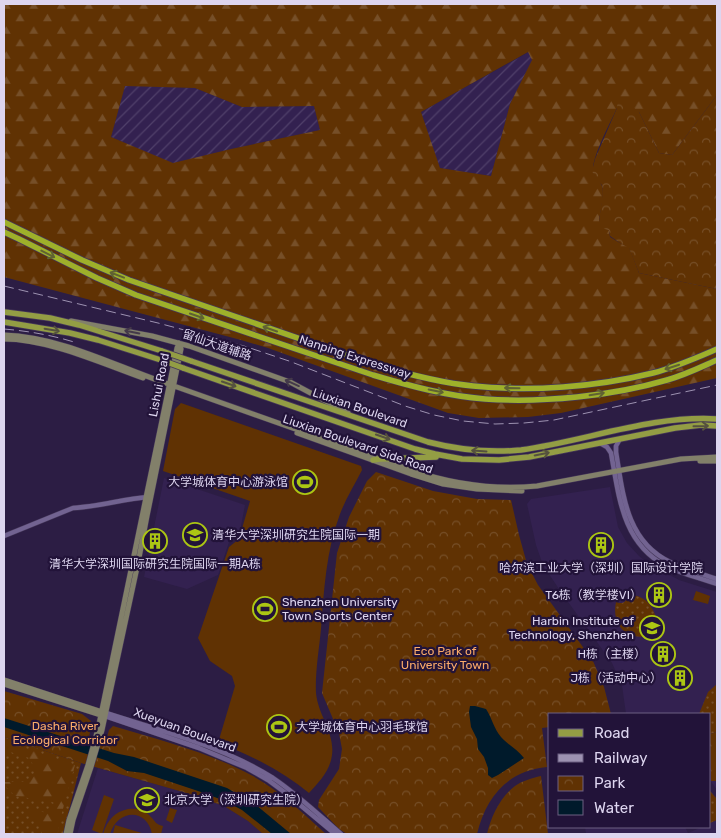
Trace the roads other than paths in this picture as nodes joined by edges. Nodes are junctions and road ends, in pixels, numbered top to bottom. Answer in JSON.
{"nodes":[{"id":1,"x":4,"y":222,"type":"edge"},
{"id":2,"x":4,"y":232,"type":"edge"},
{"id":3,"x":4,"y":312,"type":"edge"},
{"id":4,"x":50,"y":318,"type":"junction"},
{"id":5,"x":4,"y":322,"type":"edge"},
{"id":6,"x":4,"y":337,"type":"edge"},
{"id":7,"x":179,"y":343,"type":"junction"},
{"id":8,"x":717,"y":349,"type":"edge"},
{"id":9,"x":717,"y":360,"type":"edge"},
{"id":10,"x":172,"y":387,"type":"junction"},
{"id":11,"x":717,"y":419,"type":"edge"},
{"id":12,"x":367,"y":422,"type":"junction"},
{"id":13,"x":717,"y":426,"type":"edge"},
{"id":14,"x":620,"y":439,"type":"junction"},
{"id":15,"x":600,"y":443,"type":"junction"},
{"id":16,"x":448,"y":457,"type":"junction"},
{"id":17,"x":717,"y":459,"type":"edge"},
{"id":18,"x":376,"y":460,"type":"junction"},
{"id":19,"x":617,"y":472,"type":"junction"},
{"id":20,"x":149,"y":497,"type":"junction"},
{"id":21,"x":4,"y":536,"type":"edge"},
{"id":22,"x":717,"y":579,"type":"edge"},
{"id":23,"x":717,"y":584,"type":"edge"},
{"id":24,"x":4,"y":680,"type":"edge"},
{"id":25,"x":4,"y":684,"type":"edge"},
{"id":26,"x":103,"y":714,"type":"junction"},
{"id":27,"x":90,"y":766,"type":"junction"},
{"id":28,"x":66,"y":834,"type":"edge"},
{"id":29,"x":70,"y":834,"type":"edge"},
{"id":30,"x":334,"y":834,"type":"edge"},
{"id":31,"x":340,"y":834,"type":"edge"}],
"edges":[{"from":8,"to":1,"type":"highway","name":"Nanping Expressway","one_way":true},
{"from":2,"to":9,"type":"highway","name":"Nanping Expressway","one_way":true},
{"from":3,"to":4,"type":"main road","name":"Liuxian Boulevard"},
{"from":7,"to":4,"type":"main road","name":"留仙大道辅路","one_way":true},
{"from":4,"to":12,"type":"main road","name":"Liuxian Boulevard","bridge":true},
{"from":5,"to":16,"type":"main road","name":"Liuxian Boulevard","one_way":true,"bridge":true},
{"from":6,"to":10,"type":"main road","name":"Liuxian Boulevard Side Road"},
{"from":6,"to":10,"type":"main road"},
{"from":7,"to":10,"type":"main road","name":"Lishui Road"},
{"from":12,"to":7,"type":"main road","name":"留仙大道辅路","one_way":true},
{"from":10,"to":18,"type":"main road","name":"Liuxian Boulevard Side Road"},
{"from":10,"to":20,"type":"main road","name":"Lishui Road"},
{"from":11,"to":12,"type":"main road","name":"Liuxian Boulevard","one_way":true},
{"from":14,"to":13,"type":"main road","name":"Liuxian Boulevard","one_way":true},
{"from":14,"to":15,"type":"main road","name":"Liuxian Boulevard"},
{"from":14,"to":19,"type":"street"},
{"from":16,"to":15,"type":"main road","name":"Liuxian Boulevard","one_way":true},
{"from":15,"to":19,"type":"street"},
{"from":16,"to":18,"type":"main road"},
{"from":17,"to":19,"type":"main road","name":"Liuxian Boulevard Side Road"},
{"from":18,"to":19,"type":"main road","name":"Liuxian Boulevard Side Road"},
{"from":19,"to":22,"type":"street"},
{"from":19,"to":23,"type":"street"},
{"from":20,"to":21,"type":"street"},
{"from":20,"to":26,"type":"main road","name":"Lishui Road"},
{"from":24,"to":26,"type":"main road","name":"Xueyuan Boulevard"},
{"from":25,"to":26,"type":"main road","name":"Xueyuan Boulevard"},
{"from":26,"to":27,"type":"main road","name":"Lishui Road"},
{"from":26,"to":30,"type":"street","name":"Xueyuan Boulevard"},
{"from":26,"to":31,"type":"street","name":"Xueyuan Boulevard"},
{"from":27,"to":28,"type":"main road","name":"Lishui Road"},
{"from":27,"to":29,"type":"main road","name":"Lishui Road"}]}
